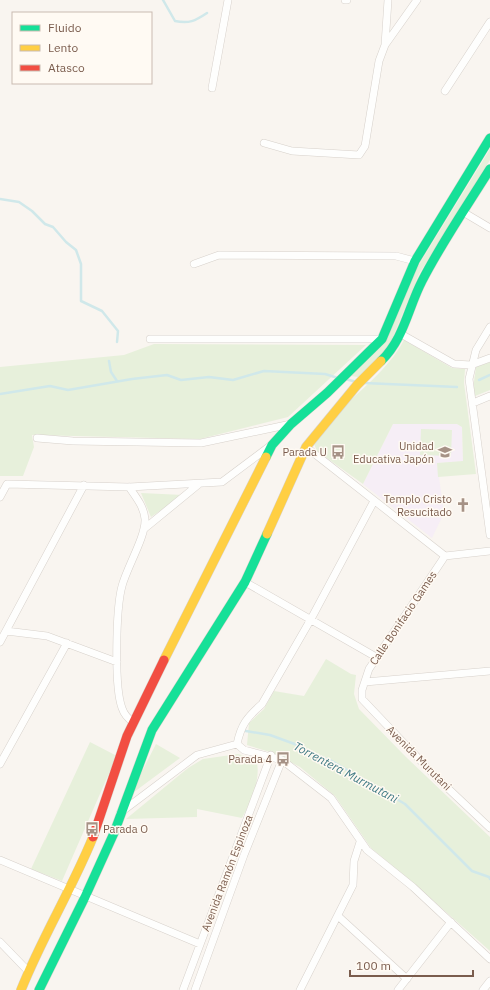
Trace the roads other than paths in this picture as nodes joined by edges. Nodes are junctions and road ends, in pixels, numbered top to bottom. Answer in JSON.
{"nodes":[{"id":1,"x":228,"y":0,"type":"edge"},
{"id":2,"x":388,"y":0,"type":"edge"},
{"id":3,"x":417,"y":0,"type":"edge"},
{"id":4,"x":490,"y":22,"type":"edge"},
{"id":5,"x":385,"y":45,"type":"junction"},
{"id":6,"x":212,"y":88,"type":"dead end"},
{"id":7,"x":445,"y":91,"type":"dead end"},
{"id":8,"x":490,"y":138,"type":"edge"},
{"id":9,"x":264,"y":143,"type":"dead end"},
{"id":10,"x":490,"y":169,"type":"edge"},
{"id":11,"x":463,"y":212,"type":"junction"},
{"id":12,"x":490,"y":228,"type":"edge"},
{"id":13,"x":415,"y":261,"type":"junction"},
{"id":14,"x":194,"y":264,"type":"dead end"},
{"id":15,"x":490,"y":327,"type":"edge"},
{"id":16,"x":401,"y":334,"type":"junction"},
{"id":17,"x":150,"y":339,"type":"dead end"},
{"id":18,"x":382,"y":339,"type":"junction"},
{"id":19,"x":490,"y":358,"type":"edge"},
{"id":20,"x":471,"y":365,"type":"junction"},
{"id":21,"x":327,"y":393,"type":"junction"},
{"id":22,"x":490,"y":396,"type":"edge"},
{"id":23,"x":473,"y":403,"type":"junction"},
{"id":24,"x":340,"y":405,"type":"junction"},
{"id":25,"x":291,"y":424,"type":"junction"},
{"id":26,"x":38,"y":438,"type":"dead end"},
{"id":27,"x":272,"y":445,"type":"junction"},
{"id":28,"x":306,"y":447,"type":"junction"},
{"id":29,"x":199,"y":484,"type":"junction"},
{"id":30,"x":84,"y":485,"type":"junction"},
{"id":31,"x":128,"y":487,"type":"junction"},
{"id":32,"x":0,"y":497,"type":"edge"},
{"id":33,"x":374,"y":501,"type":"junction"},
{"id":34,"x":144,"y":529,"type":"junction"},
{"id":35,"x":490,"y":535,"type":"edge"},
{"id":36,"x":490,"y":551,"type":"edge"},
{"id":37,"x":445,"y":556,"type":"junction"},
{"id":38,"x":245,"y":582,"type":"junction"},
{"id":39,"x":311,"y":619,"type":"junction"},
{"id":40,"x":6,"y":631,"type":"junction"},
{"id":41,"x":0,"y":642,"type":"edge"},
{"id":42,"x":67,"y":643,"type":"junction"},
{"id":43,"x":376,"y":657,"type":"junction"},
{"id":44,"x":117,"y":662,"type":"junction"},
{"id":45,"x":490,"y":671,"type":"edge"},
{"id":46,"x":365,"y":682,"type":"junction"},
{"id":47,"x":133,"y":722,"type":"junction"},
{"id":48,"x":237,"y":744,"type":"junction"},
{"id":49,"x":271,"y":755,"type":"junction"},
{"id":50,"x":282,"y":760,"type":"junction"},
{"id":51,"x":0,"y":764,"type":"edge"},
{"id":52,"x":120,"y":813,"type":"junction"},
{"id":53,"x":98,"y":825,"type":"junction"},
{"id":54,"x":490,"y":828,"type":"edge"},
{"id":55,"x":114,"y":833,"type":"junction"},
{"id":56,"x":360,"y":842,"type":"junction"},
{"id":57,"x":0,"y":860,"type":"edge"},
{"id":58,"x":71,"y":888,"type":"junction"},
{"id":59,"x":85,"y":897,"type":"junction"},
{"id":60,"x":338,"y":916,"type":"junction"},
{"id":61,"x":451,"y":922,"type":"junction"},
{"id":62,"x":0,"y":942,"type":"edge"},
{"id":63,"x":200,"y":944,"type":"junction"},
{"id":64,"x":490,"y":959,"type":"edge"},
{"id":65,"x":28,"y":971,"type":"junction"},
{"id":66,"x":407,"y":979,"type":"junction"},
{"id":67,"x":490,"y":981,"type":"edge"},
{"id":68,"x":21,"y":990,"type":"edge"},
{"id":69,"x":39,"y":990,"type":"edge"},
{"id":70,"x":184,"y":990,"type":"edge"},
{"id":71,"x":196,"y":990,"type":"edge"},
{"id":72,"x":300,"y":990,"type":"edge"},
{"id":73,"x":398,"y":990,"type":"edge"},
{"id":74,"x":483,"y":990,"type":"edge"}],
"edges":[{"from":1,"to":6,"type":"street"},
{"from":2,"to":5,"type":"street"},
{"from":3,"to":5,"type":"street"},
{"from":4,"to":7,"type":"street"},
{"from":5,"to":9,"type":"street"},
{"from":8,"to":13,"type":"street"},
{"from":10,"to":11,"type":"street"},
{"from":11,"to":12,"type":"street"},
{"from":11,"to":16,"type":"street"},
{"from":13,"to":14,"type":"street"},
{"from":13,"to":18,"type":"street"},
{"from":15,"to":20,"type":"street"},
{"from":16,"to":20,"type":"street"},
{"from":16,"to":24,"type":"street"},
{"from":17,"to":18,"type":"street"},
{"from":18,"to":21,"type":"street"},
{"from":19,"to":20,"type":"street"},
{"from":20,"to":23,"type":"street"},
{"from":21,"to":24,"type":"street"},
{"from":21,"to":25,"type":"street"},
{"from":22,"to":23,"type":"street"},
{"from":23,"to":35,"type":"street"},
{"from":24,"to":28,"type":"street"},
{"from":25,"to":26,"type":"street"},
{"from":25,"to":27,"type":"street"},
{"from":27,"to":29,"type":"street"},
{"from":27,"to":47,"type":"street"},
{"from":28,"to":33,"type":"street"},
{"from":28,"to":38,"type":"street"},
{"from":29,"to":31,"type":"street"},
{"from":29,"to":34,"type":"street"},
{"from":30,"to":31,"type":"street"},
{"from":30,"to":32,"type":"street"},
{"from":30,"to":40,"type":"street"},
{"from":31,"to":34,"type":"street"},
{"from":33,"to":37,"type":"street"},
{"from":33,"to":39,"type":"street"},
{"from":34,"to":44,"type":"street"},
{"from":36,"to":37,"type":"street"},
{"from":37,"to":43,"type":"street","name":"Calle Bonifacio Games"},
{"from":38,"to":39,"type":"street"},
{"from":38,"to":52,"type":"street"},
{"from":39,"to":43,"type":"street"},
{"from":39,"to":48,"type":"street"},
{"from":40,"to":41,"type":"street"},
{"from":40,"to":42,"type":"street"},
{"from":42,"to":44,"type":"street"},
{"from":42,"to":51,"type":"street"},
{"from":43,"to":46,"type":"street","name":"Calle Bonifacio Games"},
{"from":44,"to":47,"type":"street"},
{"from":45,"to":46,"type":"street"},
{"from":46,"to":54,"type":"street","name":"Avenida Murutani"},
{"from":47,"to":53,"type":"street"},
{"from":48,"to":49,"type":"street"},
{"from":48,"to":52,"type":"street"},
{"from":49,"to":50,"type":"street"},
{"from":49,"to":63,"type":"street","name":"Avenida Ramón Espinoza"},
{"from":50,"to":56,"type":"street"},
{"from":50,"to":71,"type":"street","name":"Avenida Ramón Espinoza"},
{"from":52,"to":55,"type":"street"},
{"from":53,"to":55,"type":"street"},
{"from":53,"to":58,"type":"street"},
{"from":55,"to":59,"type":"street"},
{"from":56,"to":60,"type":"street"},
{"from":56,"to":61,"type":"street"},
{"from":57,"to":58,"type":"street"},
{"from":58,"to":59,"type":"street"},
{"from":58,"to":65,"type":"street"},
{"from":59,"to":63,"type":"street"},
{"from":59,"to":69,"type":"street"},
{"from":60,"to":66,"type":"street"},
{"from":60,"to":72,"type":"street"},
{"from":61,"to":64,"type":"street"},
{"from":61,"to":66,"type":"street"},
{"from":62,"to":65,"type":"street"},
{"from":63,"to":70,"type":"street","name":"Avenida Ramón Espinoza"},
{"from":65,"to":68,"type":"street"},
{"from":65,"to":69,"type":"street"},
{"from":66,"to":73,"type":"street"},
{"from":67,"to":74,"type":"street"}]}
